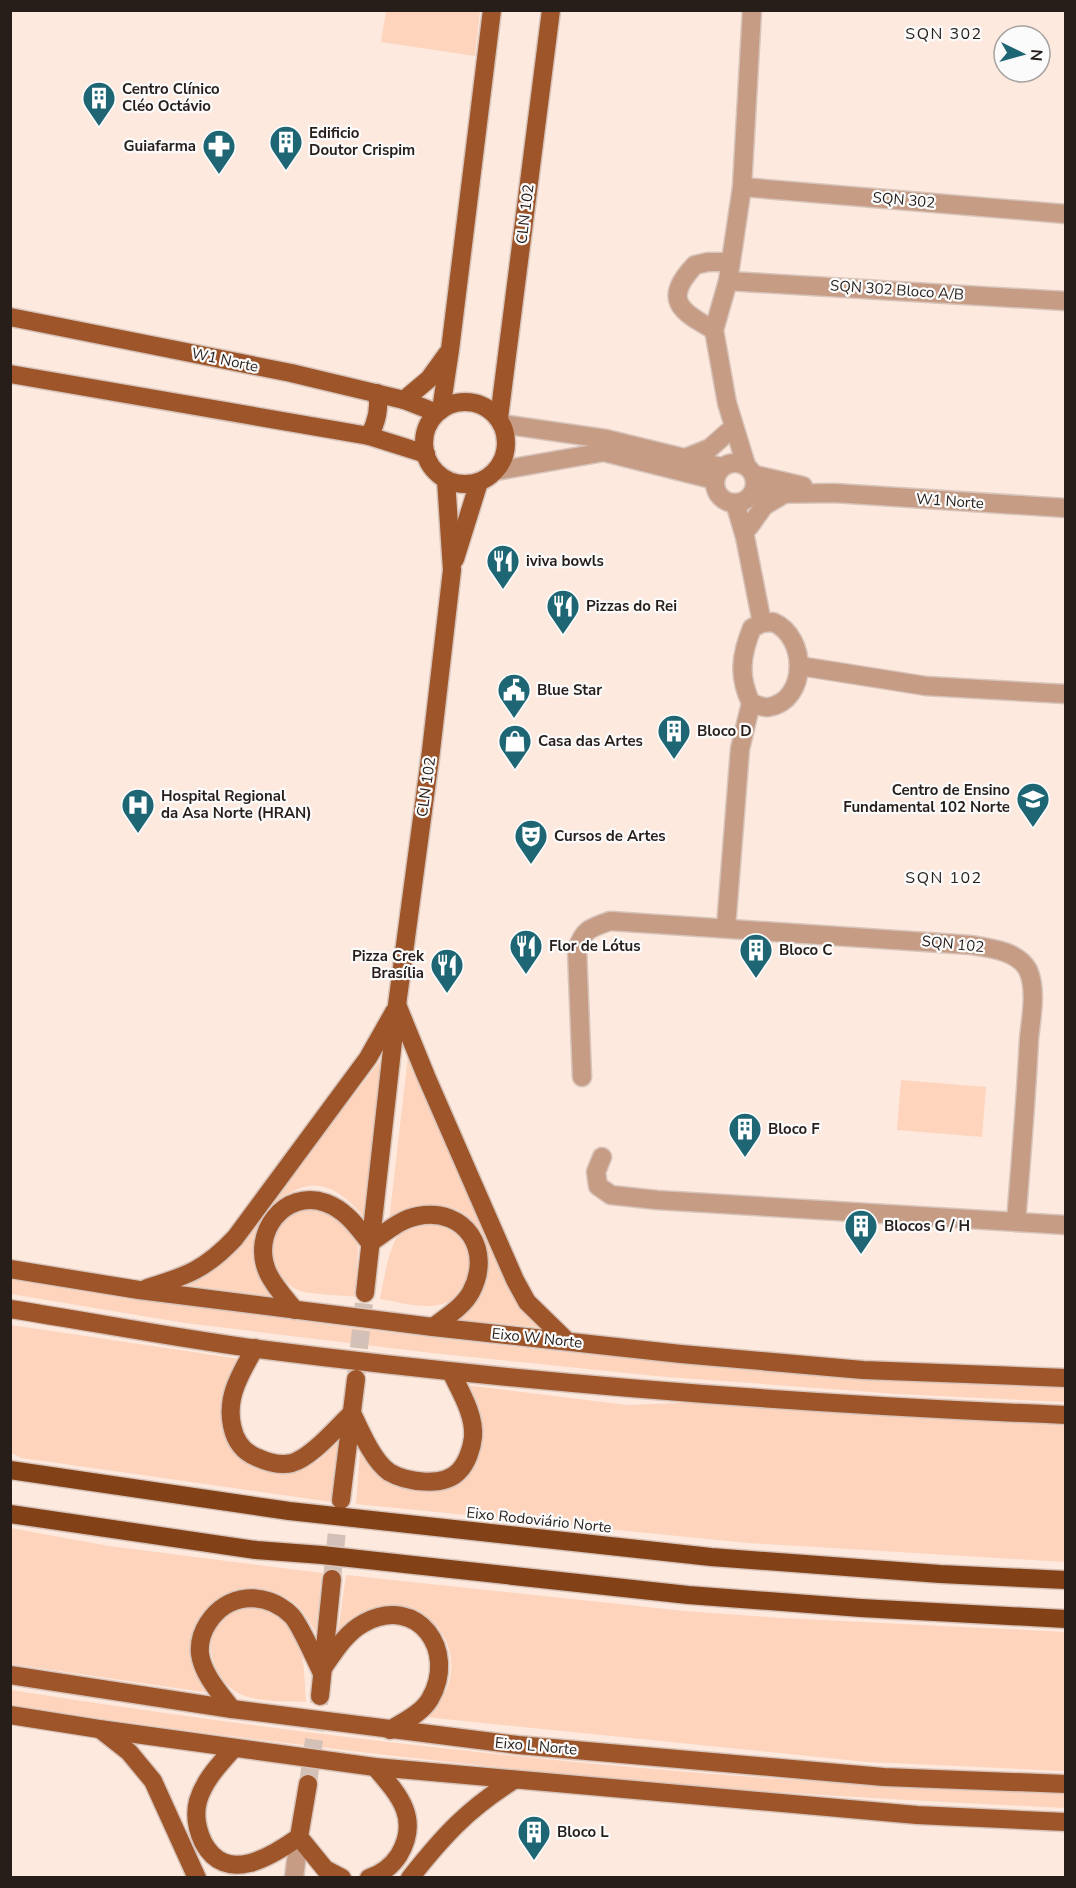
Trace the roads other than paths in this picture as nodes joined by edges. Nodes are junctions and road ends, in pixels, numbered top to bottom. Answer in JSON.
{"nodes":[{"id":1,"x":492,"y":10,"type":"edge"},
{"id":2,"x":551,"y":10,"type":"edge"},
{"id":3,"x":752,"y":10,"type":"edge"},
{"id":4,"x":742,"y":187,"type":"junction"},
{"id":5,"x":1065,"y":213,"type":"edge"},
{"id":6,"x":730,"y":262,"type":"junction"},
{"id":7,"x":728,"y":281,"type":"junction"},
{"id":8,"x":1065,"y":301,"type":"edge"},
{"id":9,"x":10,"y":317,"type":"edge"},
{"id":10,"x":714,"y":330,"type":"junction"},
{"id":11,"x":450,"y":350,"type":"junction"},
{"id":12,"x":10,"y":374,"type":"edge"},
{"id":13,"x":376,"y":393,"type":"junction"},
{"id":14,"x":404,"y":400,"type":"junction"},
{"id":15,"x":727,"y":403,"type":"junction"},
{"id":16,"x":439,"y":411,"type":"junction"},
{"id":17,"x":500,"y":421,"type":"junction"},
{"id":18,"x":728,"y":432,"type":"junction"},
{"id":19,"x":369,"y":436,"type":"junction"},
{"id":20,"x":426,"y":454,"type":"junction"},
{"id":21,"x":685,"y":458,"type":"junction"},
{"id":22,"x":721,"y":470,"type":"junction"},
{"id":23,"x":750,"y":470,"type":"junction"},
{"id":24,"x":496,"y":471,"type":"junction"},
{"id":25,"x":446,"y":480,"type":"junction"},
{"id":26,"x":479,"y":482,"type":"junction"},
{"id":27,"x":786,"y":493,"type":"junction"},
{"id":28,"x":834,"y":493,"type":"junction"},
{"id":29,"x":745,"y":499,"type":"junction"},
{"id":30,"x":1065,"y":508,"type":"edge"},
{"id":31,"x":749,"y":527,"type":"junction"},
{"id":32,"x":452,"y":570,"type":"junction"},
{"id":33,"x":752,"y":574,"type":"junction"},
{"id":34,"x":762,"y":623,"type":"junction"},
{"id":35,"x":800,"y":666,"type":"junction"},
{"id":36,"x":1065,"y":694,"type":"edge"},
{"id":37,"x":751,"y":703,"type":"junction"},
{"id":38,"x":726,"y":927,"type":"junction"},
{"id":39,"x":398,"y":1005,"type":"junction"},
{"id":40,"x":582,"y":1077,"type":"dead end"},
{"id":41,"x":602,"y":1157,"type":"dead end"},
{"id":42,"x":1016,"y":1222,"type":"junction"},
{"id":43,"x":1065,"y":1226,"type":"edge"},
{"id":44,"x":370,"y":1243,"type":"junction"},
{"id":45,"x":10,"y":1269,"type":"edge"},
{"id":46,"x":139,"y":1290,"type":"junction"},
{"id":47,"x":365,"y":1293,"type":"tunnel mouth"},
{"id":48,"x":10,"y":1309,"type":"edge"},
{"id":49,"x":295,"y":1310,"type":"junction"},
{"id":50,"x":433,"y":1327,"type":"junction"},
{"id":51,"x":567,"y":1341,"type":"junction"},
{"id":52,"x":255,"y":1348,"type":"junction"},
{"id":53,"x":451,"y":1372,"type":"junction"},
{"id":54,"x":1065,"y":1378,"type":"edge"},
{"id":55,"x":356,"y":1379,"type":"tunnel mouth"},
{"id":56,"x":352,"y":1413,"type":"junction"},
{"id":57,"x":1065,"y":1415,"type":"edge"},
{"id":58,"x":10,"y":1470,"type":"edge"},
{"id":59,"x":341,"y":1500,"type":"tunnel mouth"},
{"id":60,"x":10,"y":1514,"type":"edge"},
{"id":61,"x":332,"y":1579,"type":"tunnel mouth"},
{"id":62,"x":1065,"y":1580,"type":"edge"},
{"id":63,"x":1065,"y":1619,"type":"edge"},
{"id":64,"x":321,"y":1671,"type":"junction"},
{"id":65,"x":10,"y":1675,"type":"edge"},
{"id":66,"x":320,"y":1696,"type":"tunnel mouth"},
{"id":67,"x":232,"y":1709,"type":"junction"},
{"id":68,"x":10,"y":1715,"type":"edge"},
{"id":69,"x":99,"y":1729,"type":"junction"},
{"id":70,"x":390,"y":1730,"type":"junction"},
{"id":71,"x":234,"y":1748,"type":"junction"},
{"id":72,"x":375,"y":1767,"type":"junction"},
{"id":73,"x":514,"y":1780,"type":"junction"},
{"id":74,"x":308,"y":1784,"type":"tunnel mouth"},
{"id":75,"x":1065,"y":1784,"type":"edge"},
{"id":76,"x":1065,"y":1822,"type":"edge"},
{"id":77,"x":300,"y":1837,"type":"junction"},
{"id":78,"x":197,"y":1878,"type":"edge"},
{"id":79,"x":294,"y":1878,"type":"edge"},
{"id":80,"x":342,"y":1878,"type":"edge"},
{"id":81,"x":369,"y":1878,"type":"edge"},
{"id":82,"x":410,"y":1878,"type":"edge"}],
"edges":[{"from":1,"to":11,"type":"main road"},
{"from":2,"to":17,"type":"main road","name":"CLN 102"},
{"from":3,"to":4,"type":"street"},
{"from":4,"to":5,"type":"street","name":"SQN 302"},
{"from":4,"to":6,"type":"street"},
{"from":6,"to":7,"type":"street"},
{"from":6,"to":10,"type":"street"},
{"from":7,"to":8,"type":"street","name":"SQN 302 Bloco A/B"},
{"from":7,"to":10,"type":"street"},
{"from":9,"to":13,"type":"main road","name":"W1 Norte"},
{"from":10,"to":15,"type":"street"},
{"from":11,"to":14,"type":"main road"},
{"from":11,"to":16,"type":"main road"},
{"from":12,"to":19,"type":"main road"},
{"from":13,"to":14,"type":"main road","name":"W1 Norte"},
{"from":13,"to":19,"type":"main road"},
{"from":14,"to":16,"type":"main road","name":"W1 Norte"},
{"from":15,"to":18,"type":"street"},
{"from":15,"to":23,"type":"street"},
{"from":16,"to":17,"type":"main road"},
{"from":16,"to":20,"type":"main road"},
{"from":17,"to":21,"type":"street"},
{"from":17,"to":24,"type":"main road"},
{"from":18,"to":21,"type":"street"},
{"from":18,"to":22,"type":"street"},
{"from":19,"to":20,"type":"main road"},
{"from":20,"to":25,"type":"main road"},
{"from":21,"to":22,"type":"street"},
{"from":22,"to":23,"type":"street"},
{"from":22,"to":24,"type":"street"},
{"from":22,"to":29,"type":"street"},
{"from":23,"to":28,"type":"street","name":"W1 Norte"},
{"from":23,"to":29,"type":"street"},
{"from":24,"to":26,"type":"main road"},
{"from":25,"to":26,"type":"main road"},
{"from":25,"to":32,"type":"main road","name":"CLN 102"},
{"from":26,"to":32,"type":"main road","name":"CLN 102"},
{"from":27,"to":28,"type":"street","name":"W1 Norte"},
{"from":27,"to":29,"type":"street","name":"W1 Norte"},
{"from":27,"to":31,"type":"street"},
{"from":28,"to":30,"type":"street","name":"W1 Norte"},
{"from":29,"to":31,"type":"street"},
{"from":29,"to":33,"type":"street"},
{"from":31,"to":33,"type":"street"},
{"from":32,"to":39,"type":"main road","name":"CLN 102"},
{"from":33,"to":34,"type":"street"},
{"from":34,"to":35,"type":"street"},
{"from":34,"to":37,"type":"street"},
{"from":35,"to":36,"type":"street"},
{"from":35,"to":37,"type":"street"},
{"from":37,"to":38,"type":"street"},
{"from":38,"to":40,"type":"street","name":"SQN 102"},
{"from":38,"to":42,"type":"street","name":"SQN 102"},
{"from":39,"to":44,"type":"main road","name":"CLN 102"},
{"from":39,"to":46,"type":"main road"},
{"from":39,"to":51,"type":"main road"},
{"from":41,"to":42,"type":"street"},
{"from":42,"to":43,"type":"street"},
{"from":44,"to":47,"type":"main road","name":"CLN 102"},
{"from":44,"to":49,"type":"main road"},
{"from":44,"to":50,"type":"main road"},
{"from":45,"to":46,"type":"main road","name":"Eixo W Norte"},
{"from":46,"to":49,"type":"main road","name":"Eixo W Norte"},
{"from":48,"to":52,"type":"main road"},
{"from":49,"to":50,"type":"main road","name":"Eixo W Norte"},
{"from":50,"to":51,"type":"main road","name":"Eixo W Norte"},
{"from":51,"to":54,"type":"main road","name":"Eixo W Norte"},
{"from":52,"to":53,"type":"main road"},
{"from":52,"to":56,"type":"main road"},
{"from":53,"to":56,"type":"main road"},
{"from":53,"to":57,"type":"main road"},
{"from":55,"to":56,"type":"main road"},
{"from":56,"to":59,"type":"main road"},
{"from":58,"to":62,"type":"highway","name":"Eixo Rodoviário Norte"},
{"from":60,"to":63,"type":"highway"},
{"from":61,"to":64,"type":"main road"},
{"from":64,"to":66,"type":"main road"},
{"from":64,"to":67,"type":"main road"},
{"from":64,"to":70,"type":"main road"},
{"from":65,"to":67,"type":"main road","name":"Eixo L Norte"},
{"from":67,"to":70,"type":"main road","name":"Eixo L Norte"},
{"from":68,"to":69,"type":"main road"},
{"from":69,"to":71,"type":"main road"},
{"from":69,"to":78,"type":"main road"},
{"from":70,"to":75,"type":"main road","name":"Eixo L Norte"},
{"from":71,"to":72,"type":"main road"},
{"from":71,"to":77,"type":"main road"},
{"from":72,"to":73,"type":"main road"},
{"from":72,"to":81,"type":"main road"},
{"from":73,"to":76,"type":"main road"},
{"from":73,"to":82,"type":"main road"},
{"from":74,"to":77,"type":"main road"},
{"from":77,"to":79,"type":"street"},
{"from":77,"to":80,"type":"main road"}]}
